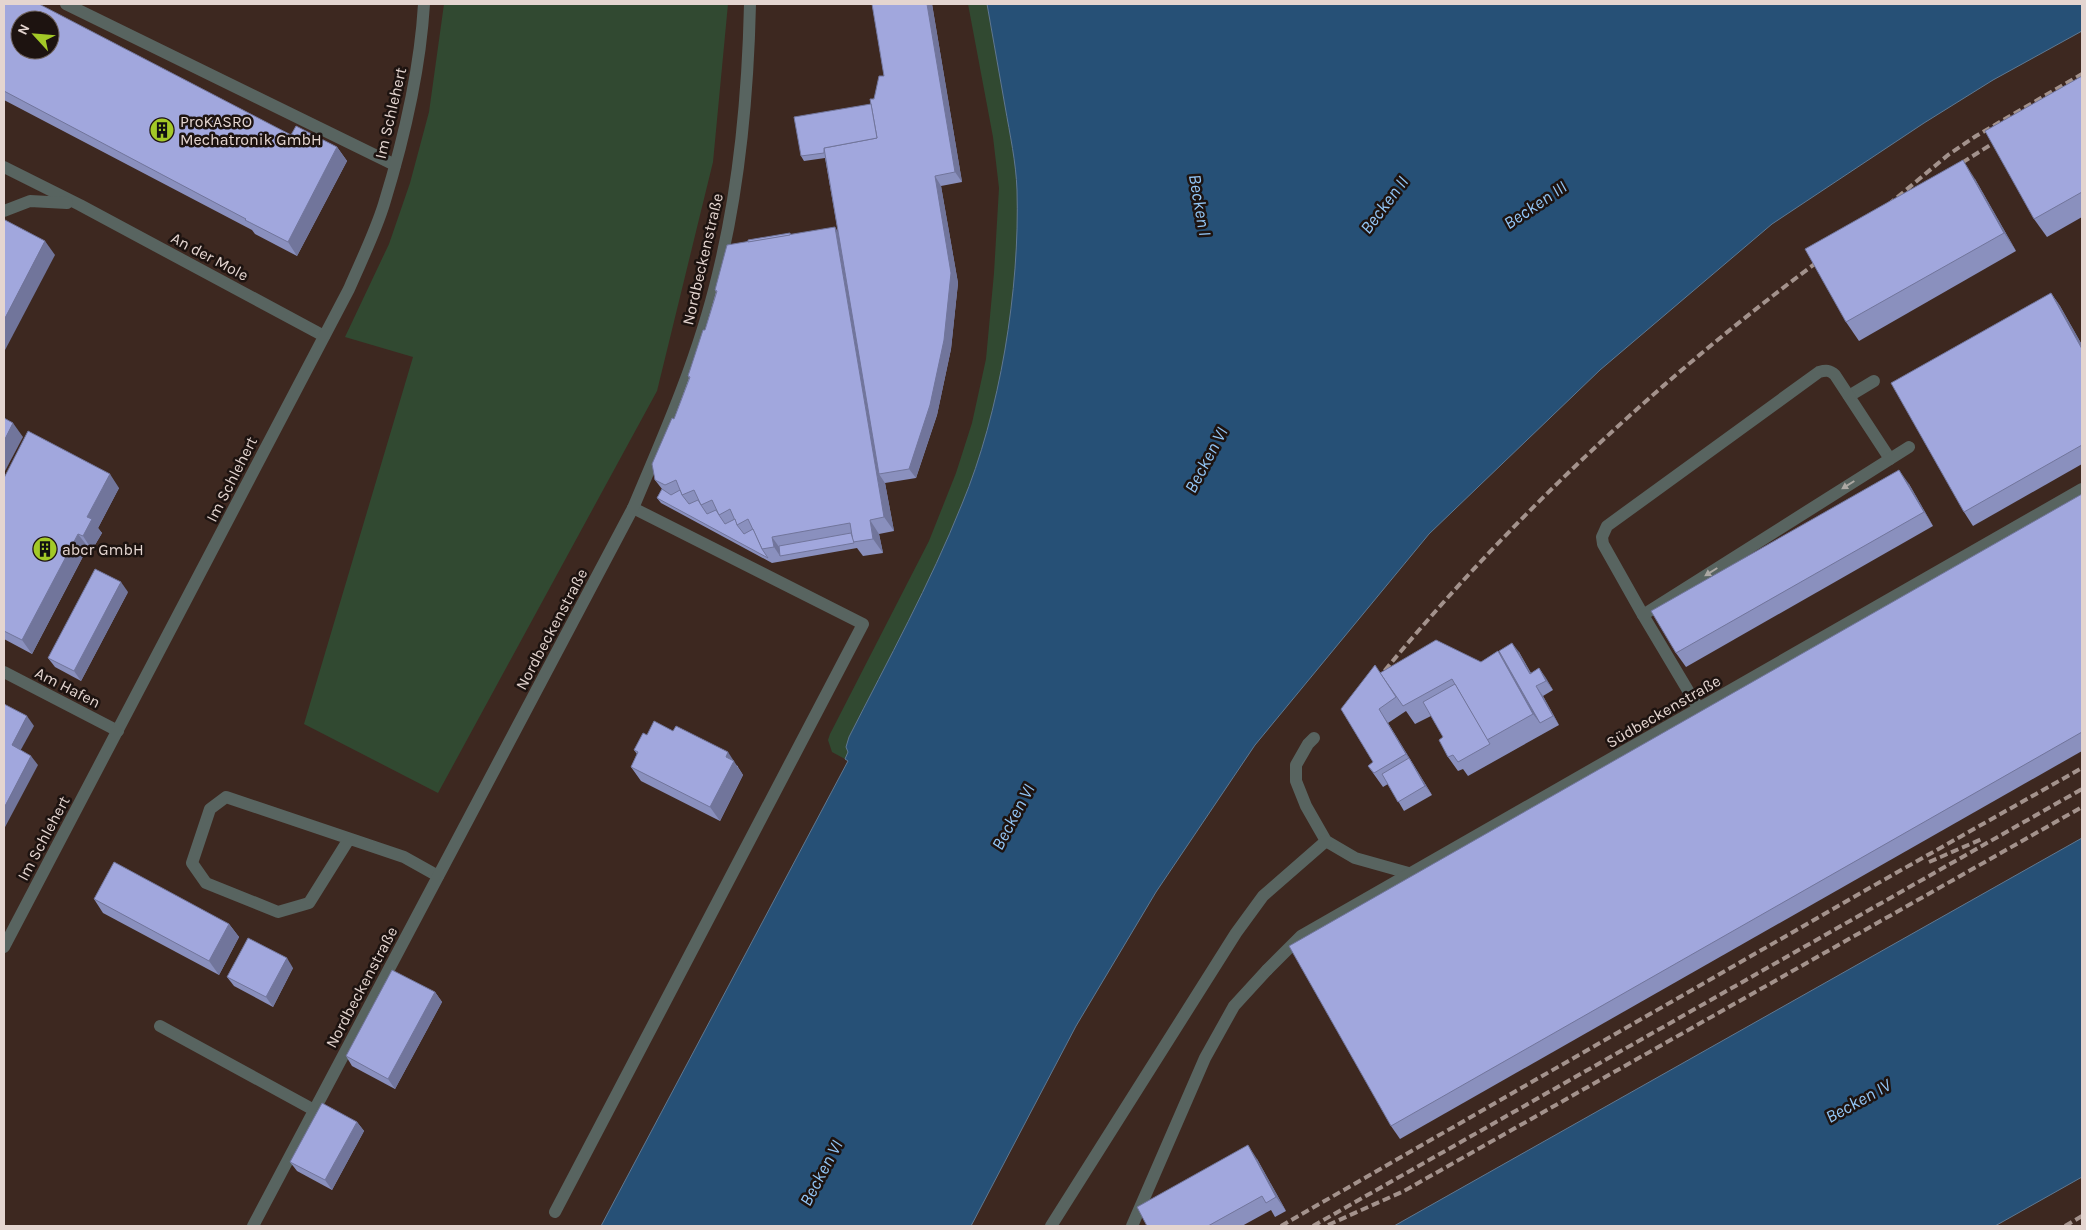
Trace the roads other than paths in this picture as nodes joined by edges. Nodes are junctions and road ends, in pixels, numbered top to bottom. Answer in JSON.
{"nodes":[{"id":1,"x":66,"y":4,"type":"edge"},
{"id":2,"x":424,"y":4,"type":"edge"},
{"id":3,"x":750,"y":4,"type":"edge"},
{"id":4,"x":395,"y":165,"type":"junction"},
{"id":5,"x":4,"y":167,"type":"edge"},
{"id":6,"x":80,"y":205,"type":"junction"},
{"id":7,"x":4,"y":211,"type":"edge"},
{"id":8,"x":324,"y":336,"type":"junction"},
{"id":9,"x":1874,"y":381,"type":"dead end"},
{"id":10,"x":1849,"y":396,"type":"junction"},
{"id":11,"x":1909,"y":447,"type":"dead end"},
{"id":12,"x":1890,"y":459,"type":"junction"},
{"id":13,"x":2082,"y":489,"type":"edge"},
{"id":14,"x":633,"y":508,"type":"junction"},
{"id":15,"x":1642,"y":615,"type":"junction"},
{"id":16,"x":4,"y":672,"type":"edge"},
{"id":17,"x":1699,"y":709,"type":"junction"},
{"id":18,"x":118,"y":731,"type":"junction"},
{"id":19,"x":1314,"y":738,"type":"dead end"},
{"id":20,"x":349,"y":839,"type":"junction"},
{"id":21,"x":1326,"y":841,"type":"junction"},
{"id":22,"x":1412,"y":874,"type":"junction"},
{"id":23,"x":438,"y":876,"type":"junction"},
{"id":24,"x":4,"y":946,"type":"edge"},
{"id":25,"x":160,"y":1026,"type":"dead end"},
{"id":26,"x":314,"y":1110,"type":"junction"},
{"id":27,"x":555,"y":1212,"type":"dead end"},
{"id":28,"x":253,"y":1226,"type":"edge"},
{"id":29,"x":1051,"y":1226,"type":"edge"},
{"id":30,"x":1132,"y":1226,"type":"edge"}],
"edges":[{"from":1,"to":4,"type":"street"},
{"from":2,"to":4,"type":"street","name":"Im Schlehert"},
{"from":3,"to":14,"type":"street","name":"Nordbeckenstraße"},
{"from":4,"to":8,"type":"street","name":"Im Schlehert"},
{"from":5,"to":6,"type":"street","name":"An der Mole"},
{"from":6,"to":7,"type":"street","name":"An der Mole"},
{"from":6,"to":8,"type":"street","name":"An der Mole"},
{"from":8,"to":18,"type":"street","name":"Im Schlehert"},
{"from":9,"to":10,"type":"street"},
{"from":10,"to":12,"type":"street"},
{"from":10,"to":15,"type":"street"},
{"from":11,"to":12,"type":"street"},
{"from":12,"to":15,"type":"street","one_way":true},
{"from":13,"to":17,"type":"street","name":"Südbeckenstraße"},
{"from":14,"to":23,"type":"street","name":"Nordbeckenstraße"},
{"from":14,"to":27,"type":"street"},
{"from":15,"to":17,"type":"street"},
{"from":16,"to":18,"type":"street","name":"Am Hafen"},
{"from":17,"to":22,"type":"street","name":"Südbeckenstraße"},
{"from":18,"to":24,"type":"street","name":"Im Schlehert"},
{"from":19,"to":21,"type":"street"},
{"from":20,"to":20,"type":"street"},
{"from":20,"to":23,"type":"street"},
{"from":21,"to":22,"type":"street"},
{"from":21,"to":29,"type":"street"},
{"from":22,"to":30,"type":"street","name":"Südbeckenstraße"},
{"from":23,"to":26,"type":"street","name":"Nordbeckenstraße"},
{"from":25,"to":26,"type":"street"},
{"from":26,"to":28,"type":"street","name":"Nordbeckenstraße"}]}
